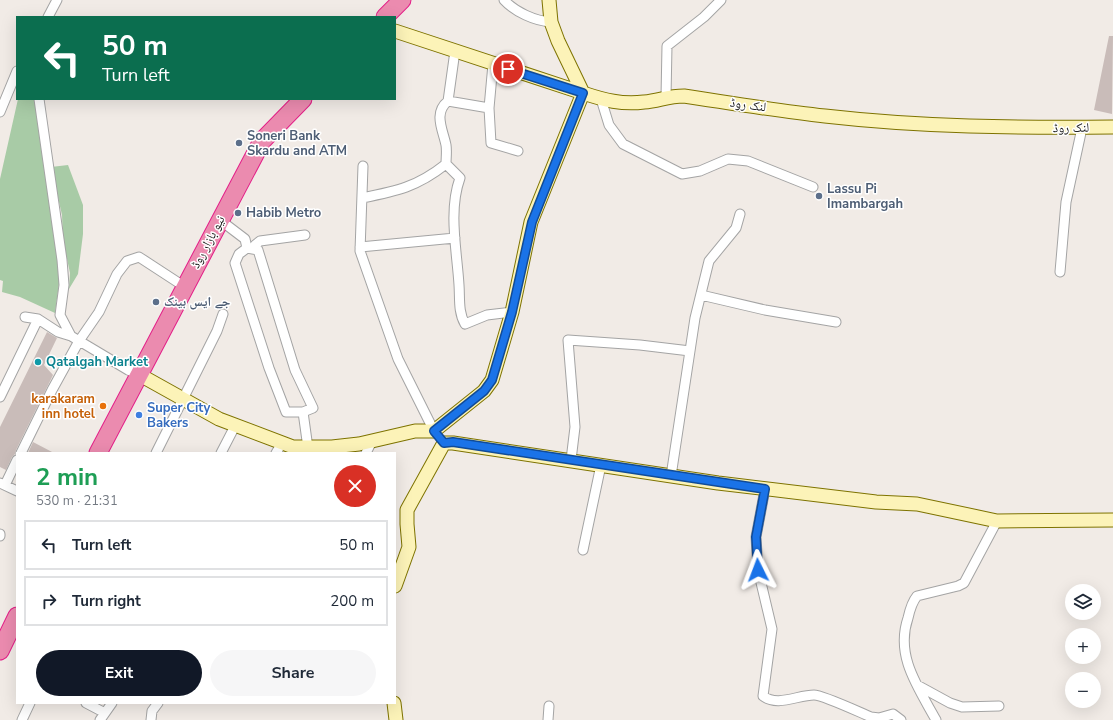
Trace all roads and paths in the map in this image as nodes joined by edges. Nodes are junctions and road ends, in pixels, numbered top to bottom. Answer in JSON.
{"nodes":[{"id":1,"x":57,"y":0,"type":"edge"},
{"id":2,"x":402,"y":0,"type":"edge"},
{"id":3,"x":504,"y":0,"type":"edge"},
{"id":4,"x":549,"y":0,"type":"edge"},
{"id":5,"x":721,"y":0,"type":"edge"},
{"id":6,"x":49,"y":16,"type":"edge"},
{"id":7,"x":386,"y":16,"type":"edge"},
{"id":8,"x":551,"y":22,"type":"junction"},
{"id":9,"x":396,"y":31,"type":"edge"},
{"id":10,"x":455,"y":51,"type":"junction"},
{"id":11,"x":493,"y":64,"type":"junction"},
{"id":12,"x":16,"y":74,"type":"edge"},
{"id":13,"x":0,"y":87,"type":"edge"},
{"id":14,"x":10,"y":89,"type":"junction"},
{"id":15,"x":583,"y":93,"type":"junction"},
{"id":16,"x":666,"y":97,"type":"junction"},
{"id":17,"x":601,"y":99,"type":"junction"},
{"id":18,"x":39,"y":100,"type":"edge"},
{"id":19,"x":301,"y":100,"type":"edge"},
{"id":20,"x":448,"y":101,"type":"junction"},
{"id":21,"x":489,"y":108,"type":"junction"},
{"id":22,"x":0,"y":112,"type":"edge"},
{"id":23,"x":1113,"y":127,"type":"edge"},
{"id":24,"x":1082,"y":128,"type":"junction"},
{"id":25,"x":518,"y":151,"type":"dead end"},
{"id":26,"x":446,"y":164,"type":"junction"},
{"id":27,"x":363,"y":166,"type":"dead end"},
{"id":28,"x":813,"y":187,"type":"dead end"},
{"id":29,"x":362,"y":198,"type":"junction"},
{"id":30,"x":740,"y":214,"type":"dead end"},
{"id":31,"x":220,"y":220,"type":"junction"},
{"id":32,"x":305,"y":235,"type":"dead end"},
{"id":33,"x":455,"y":238,"type":"junction"},
{"id":34,"x":360,"y":247,"type":"junction"},
{"id":35,"x":247,"y":248,"type":"junction"},
{"id":36,"x":258,"y":250,"type":"junction"},
{"id":37,"x":1060,"y":272,"type":"dead end"},
{"id":38,"x":185,"y":287,"type":"junction"},
{"id":39,"x":701,"y":295,"type":"junction"},
{"id":40,"x":512,"y":312,"type":"junction"},
{"id":41,"x":223,"y":314,"type":"dead end"},
{"id":42,"x":25,"y":317,"type":"dead end"},
{"id":43,"x":38,"y":319,"type":"junction"},
{"id":44,"x":836,"y":322,"type":"dead end"},
{"id":45,"x":70,"y":336,"type":"junction"},
{"id":46,"x":79,"y":342,"type":"junction"},
{"id":47,"x":690,"y":351,"type":"junction"},
{"id":48,"x":140,"y":375,"type":"junction"},
{"id":49,"x":0,"y":397,"type":"edge"},
{"id":50,"x":184,"y":398,"type":"junction"},
{"id":51,"x":303,"y":412,"type":"junction"},
{"id":52,"x":235,"y":426,"type":"junction"},
{"id":53,"x":434,"y":431,"type":"junction"},
{"id":54,"x":444,"y":443,"type":"junction"},
{"id":55,"x":369,"y":447,"type":"edge"},
{"id":56,"x":279,"y":448,"type":"edge"},
{"id":57,"x":308,"y":448,"type":"junction"},
{"id":58,"x":21,"y":452,"type":"edge"},
{"id":59,"x":99,"y":452,"type":"edge"},
{"id":60,"x":157,"y":452,"type":"edge"},
{"id":61,"x":222,"y":452,"type":"edge"},
{"id":62,"x":571,"y":460,"type":"junction"},
{"id":63,"x":16,"y":462,"type":"edge"},
{"id":64,"x":601,"y":465,"type":"junction"},
{"id":65,"x":671,"y":476,"type":"junction"},
{"id":66,"x":2,"y":484,"type":"edge"},
{"id":67,"x":765,"y":489,"type":"junction"},
{"id":68,"x":16,"y":491,"type":"edge"},
{"id":69,"x":1113,"y":520,"type":"edge"},
{"id":70,"x":997,"y":521,"type":"junction"},
{"id":71,"x":583,"y":550,"type":"dead end"},
{"id":72,"x":396,"y":583,"type":"edge"},
{"id":73,"x":16,"y":618,"type":"edge"},
{"id":74,"x":0,"y":651,"type":"edge"},
{"id":75,"x":917,"y":684,"type":"junction"},
{"id":76,"x":30,"y":704,"type":"edge"},
{"id":77,"x":87,"y":704,"type":"edge"},
{"id":78,"x":111,"y":704,"type":"edge"},
{"id":79,"x":157,"y":704,"type":"edge"},
{"id":80,"x":394,"y":704,"type":"edge"},
{"id":81,"x":549,"y":706,"type":"dead end"},
{"id":82,"x":999,"y":706,"type":"dead end"},
{"id":83,"x":102,"y":716,"type":"edge"},
{"id":84,"x":22,"y":720,"type":"edge"},
{"id":85,"x":151,"y":720,"type":"edge"},
{"id":86,"x":396,"y":720,"type":"edge"},
{"id":87,"x":548,"y":720,"type":"edge"},
{"id":88,"x":901,"y":720,"type":"edge"},
{"id":89,"x":936,"y":720,"type":"edge"}],
"edges":[{"from":1,"to":6,"type":"street"},
{"from":2,"to":7,"type":"highway"},
{"from":3,"to":8,"type":"street"},
{"from":4,"to":8,"type":"main road"},
{"from":5,"to":16,"type":"street"},
{"from":8,"to":15,"type":"main road"},
{"from":9,"to":10,"type":"main road","name":"لنک روڈ"},
{"from":10,"to":11,"type":"main road","name":"لنک روڈ"},
{"from":10,"to":20,"type":"street"},
{"from":11,"to":15,"type":"main road","name":"لنک روڈ"},
{"from":11,"to":21,"type":"street"},
{"from":12,"to":14,"type":"street"},
{"from":13,"to":14,"type":"street"},
{"from":14,"to":22,"type":"street"},
{"from":15,"to":17,"type":"main road","name":"لنک روڈ"},
{"from":15,"to":40,"type":"main road"},
{"from":16,"to":17,"type":"main road","name":"لنک روڈ"},
{"from":16,"to":24,"type":"main road","name":"لنک روڈ"},
{"from":17,"to":28,"type":"street"},
{"from":18,"to":45,"type":"street"},
{"from":19,"to":31,"type":"highway","name":"نیو بازار روڈ"},
{"from":20,"to":21,"type":"street"},
{"from":20,"to":26,"type":"street"},
{"from":21,"to":25,"type":"street"},
{"from":23,"to":24,"type":"main road","name":"لنک روڈ"},
{"from":24,"to":37,"type":"street"},
{"from":26,"to":29,"type":"street"},
{"from":26,"to":33,"type":"street"},
{"from":27,"to":29,"type":"street"},
{"from":29,"to":34,"type":"street"},
{"from":30,"to":39,"type":"street"},
{"from":31,"to":35,"type":"street"},
{"from":31,"to":38,"type":"highway","name":"نیو بازار روڈ"},
{"from":32,"to":36,"type":"street"},
{"from":33,"to":34,"type":"street"},
{"from":33,"to":40,"type":"street"},
{"from":34,"to":53,"type":"street"},
{"from":35,"to":36,"type":"street"},
{"from":35,"to":51,"type":"street"},
{"from":36,"to":51,"type":"street"},
{"from":38,"to":46,"type":"street"},
{"from":38,"to":48,"type":"highway","name":"نیو بازار روڈ"},
{"from":39,"to":44,"type":"street"},
{"from":39,"to":47,"type":"street"},
{"from":40,"to":53,"type":"main road"},
{"from":41,"to":50,"type":"street"},
{"from":42,"to":43,"type":"street"},
{"from":43,"to":45,"type":"street"},
{"from":43,"to":49,"type":"street"},
{"from":45,"to":46,"type":"street"},
{"from":46,"to":48,"type":"street"},
{"from":46,"to":58,"type":"street"},
{"from":47,"to":62,"type":"street"},
{"from":47,"to":65,"type":"street"},
{"from":48,"to":50,"type":"main road"},
{"from":48,"to":59,"type":"highway","name":"نیو بازار روڈ"},
{"from":50,"to":52,"type":"main road"},
{"from":50,"to":60,"type":"street"},
{"from":51,"to":57,"type":"street"},
{"from":52,"to":56,"type":"main road"},
{"from":52,"to":61,"type":"street"},
{"from":53,"to":54,"type":"main road"},
{"from":53,"to":55,"type":"main road"},
{"from":54,"to":62,"type":"main road"},
{"from":54,"to":72,"type":"main road"},
{"from":55,"to":57,"type":"main road"},
{"from":56,"to":57,"type":"main road"},
{"from":62,"to":64,"type":"main road"},
{"from":63,"to":66,"type":"street"},
{"from":64,"to":65,"type":"main road"},
{"from":64,"to":71,"type":"street"},
{"from":65,"to":67,"type":"main road"},
{"from":66,"to":68,"type":"street"},
{"from":67,"to":70,"type":"main road"},
{"from":67,"to":88,"type":"street"},
{"from":69,"to":70,"type":"main road"},
{"from":70,"to":75,"type":"street"},
{"from":73,"to":74,"type":"highway"},
{"from":75,"to":82,"type":"street"},
{"from":75,"to":89,"type":"street"},
{"from":76,"to":84,"type":"street"},
{"from":77,"to":83,"type":"street"},
{"from":78,"to":83,"type":"street"},
{"from":79,"to":85,"type":"street"},
{"from":80,"to":86,"type":"main road"},
{"from":81,"to":87,"type":"street"}]}
